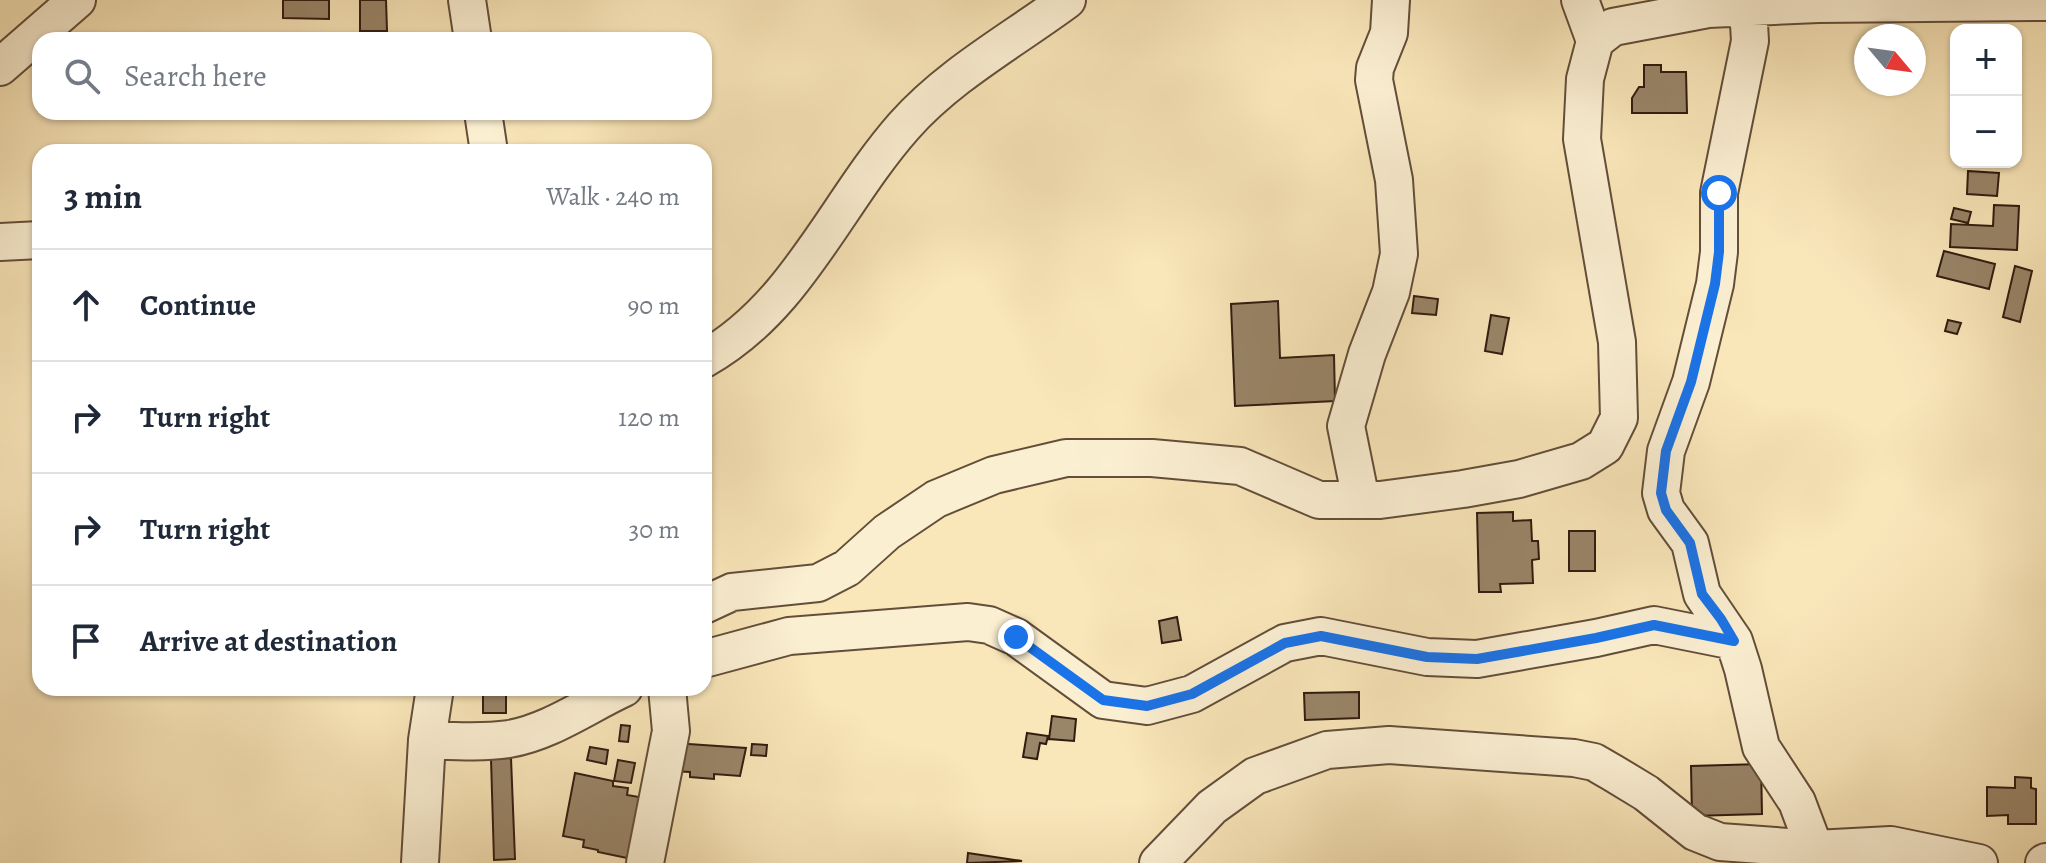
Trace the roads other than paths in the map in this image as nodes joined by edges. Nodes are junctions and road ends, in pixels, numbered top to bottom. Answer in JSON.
{"nodes":[{"id":1,"x":77,"y":0,"type":"edge"},
{"id":2,"x":467,"y":0,"type":"edge"},
{"id":3,"x":1067,"y":0,"type":"edge"},
{"id":4,"x":1391,"y":0,"type":"edge"},
{"id":5,"x":1580,"y":0,"type":"edge"},
{"id":6,"x":2046,"y":2,"type":"edge"},
{"id":7,"x":1741,"y":4,"type":"edge"},
{"id":8,"x":40,"y":32,"type":"edge"},
{"id":9,"x":472,"y":32,"type":"edge"},
{"id":10,"x":32,"y":39,"type":"edge"},
{"id":11,"x":1595,"y":41,"type":"junction"},
{"id":12,"x":0,"y":67,"type":"edge"},
{"id":13,"x":484,"y":120,"type":"edge"},
{"id":14,"x":488,"y":144,"type":"edge"},
{"id":15,"x":32,"y":240,"type":"edge"},
{"id":16,"x":0,"y":242,"type":"edge"},
{"id":17,"x":712,"y":355,"type":"edge"},
{"id":18,"x":1361,"y":500,"type":"junction"},
{"id":19,"x":712,"y":601,"type":"edge"},
{"id":20,"x":1734,"y":641,"type":"junction"},
{"id":21,"x":712,"y":657,"type":"edge"},
{"id":22,"x":434,"y":696,"type":"edge"},
{"id":23,"x":668,"y":696,"type":"edge"},
{"id":24,"x":595,"y":698,"type":"edge"},
{"id":25,"x":427,"y":740,"type":"junction"},
{"id":26,"x":1818,"y":856,"type":"edge"},
{"id":27,"x":420,"y":863,"type":"edge"},
{"id":28,"x":645,"y":863,"type":"edge"},
{"id":29,"x":1158,"y":863,"type":"edge"},
{"id":30,"x":1979,"y":863,"type":"edge"}],
"edges":[{"from":1,"to":8,"type":"street"},
{"from":2,"to":9,"type":"street"},
{"from":3,"to":17,"type":"street"},
{"from":4,"to":18,"type":"street"},
{"from":5,"to":11,"type":"street"},
{"from":6,"to":7,"type":"street"},
{"from":7,"to":11,"type":"street"},
{"from":7,"to":20,"type":"street"},
{"from":10,"to":12,"type":"street"},
{"from":11,"to":18,"type":"street"},
{"from":13,"to":14,"type":"street"},
{"from":15,"to":16,"type":"street"},
{"from":18,"to":19,"type":"street"},
{"from":20,"to":21,"type":"street"},
{"from":20,"to":26,"type":"street"},
{"from":22,"to":25,"type":"street"},
{"from":23,"to":28,"type":"street"},
{"from":24,"to":25,"type":"street"},
{"from":25,"to":27,"type":"street"},
{"from":26,"to":29,"type":"street"},
{"from":26,"to":30,"type":"street"}]}
